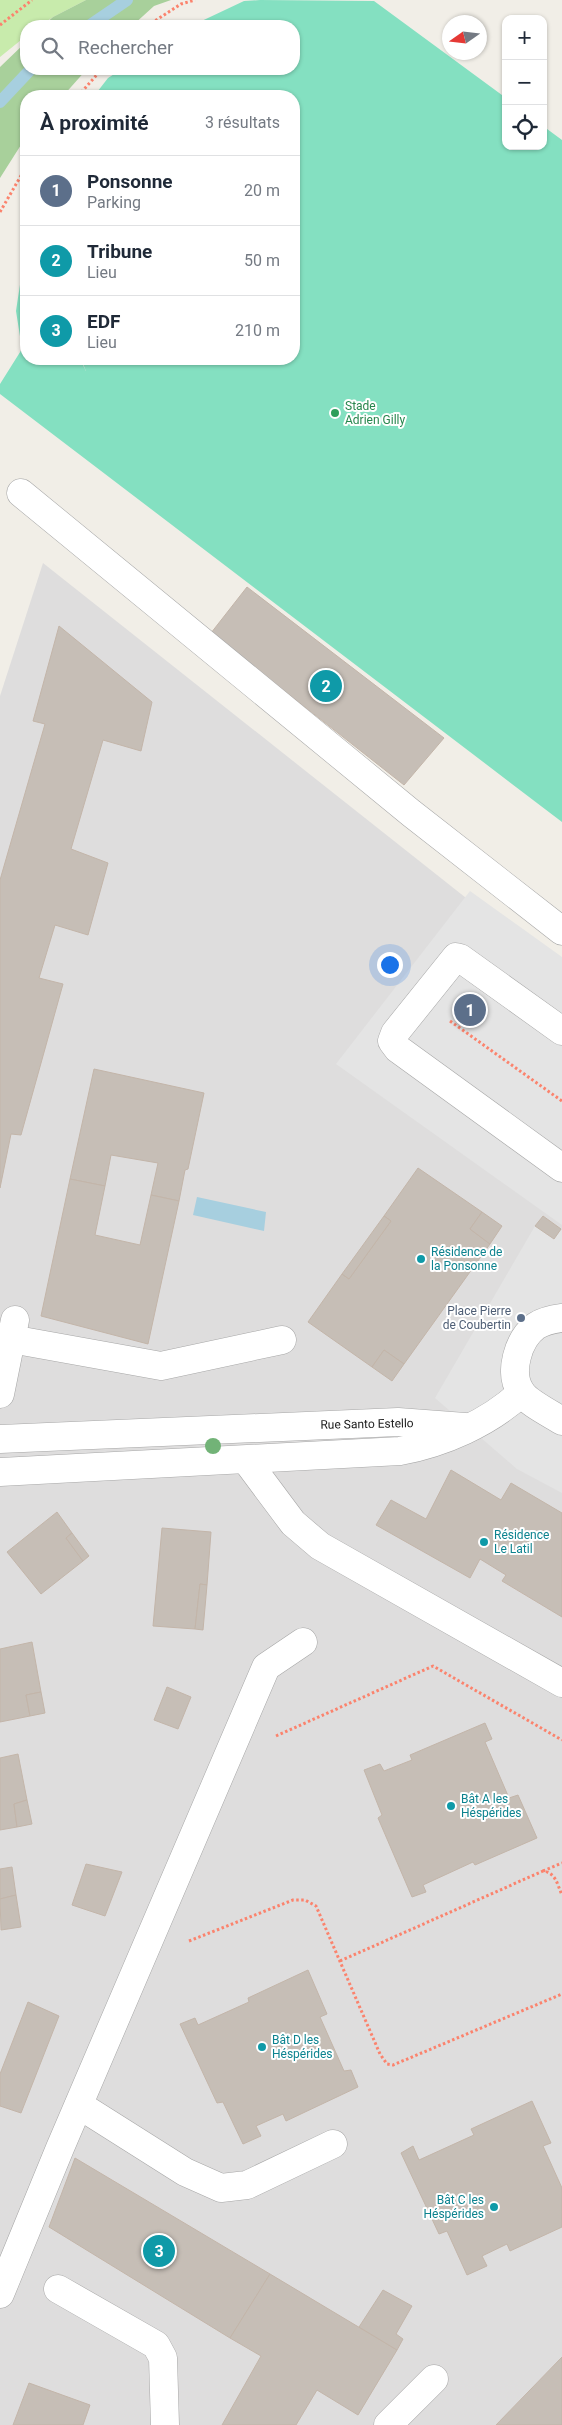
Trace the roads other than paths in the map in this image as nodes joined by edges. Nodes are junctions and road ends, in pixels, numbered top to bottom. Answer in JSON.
{"nodes":[{"id":1,"x":21,"y":493,"type":"dead end"},
{"id":2,"x":562,"y":931,"type":"edge"},
{"id":3,"x":562,"y":1031,"type":"edge"},
{"id":4,"x":562,"y":1168,"type":"edge"},
{"id":5,"x":562,"y":1318,"type":"edge"},
{"id":6,"x":282,"y":1340,"type":"dead end"},
{"id":7,"x":521,"y":1393,"type":"junction"},
{"id":8,"x":0,"y":1394,"type":"edge"},
{"id":9,"x":562,"y":1421,"type":"edge"},
{"id":10,"x":469,"y":1427,"type":"junction"},
{"id":11,"x":0,"y":1440,"type":"edge"},
{"id":12,"x":246,"y":1460,"type":"junction"},
{"id":13,"x":0,"y":1472,"type":"edge"},
{"id":14,"x":303,"y":1642,"type":"dead end"},
{"id":15,"x":562,"y":1683,"type":"edge"},
{"id":16,"x":79,"y":2105,"type":"junction"},
{"id":17,"x":333,"y":2144,"type":"dead end"},
{"id":18,"x":58,"y":2289,"type":"dead end"},
{"id":19,"x":0,"y":2294,"type":"edge"},
{"id":20,"x":434,"y":2379,"type":"dead end"},
{"id":21,"x":165,"y":2425,"type":"edge"},
{"id":22,"x":388,"y":2425,"type":"edge"}],
"edges":[{"from":1,"to":2,"type":"street"},
{"from":3,"to":4,"type":"street"},
{"from":5,"to":7,"type":"street"},
{"from":6,"to":8,"type":"street"},
{"from":7,"to":9,"type":"street"},
{"from":7,"to":10,"type":"street"},
{"from":10,"to":11,"type":"street","name":"Rue Santo Estello"},
{"from":10,"to":12,"type":"street","name":"Rue Santo Estello"},
{"from":11,"to":13,"type":"street"},
{"from":12,"to":13,"type":"street","name":"Rue Santo Estello"},
{"from":12,"to":15,"type":"street"},
{"from":14,"to":16,"type":"street"},
{"from":16,"to":17,"type":"street"},
{"from":16,"to":19,"type":"street"},
{"from":18,"to":21,"type":"street"},
{"from":20,"to":22,"type":"street"}]}
